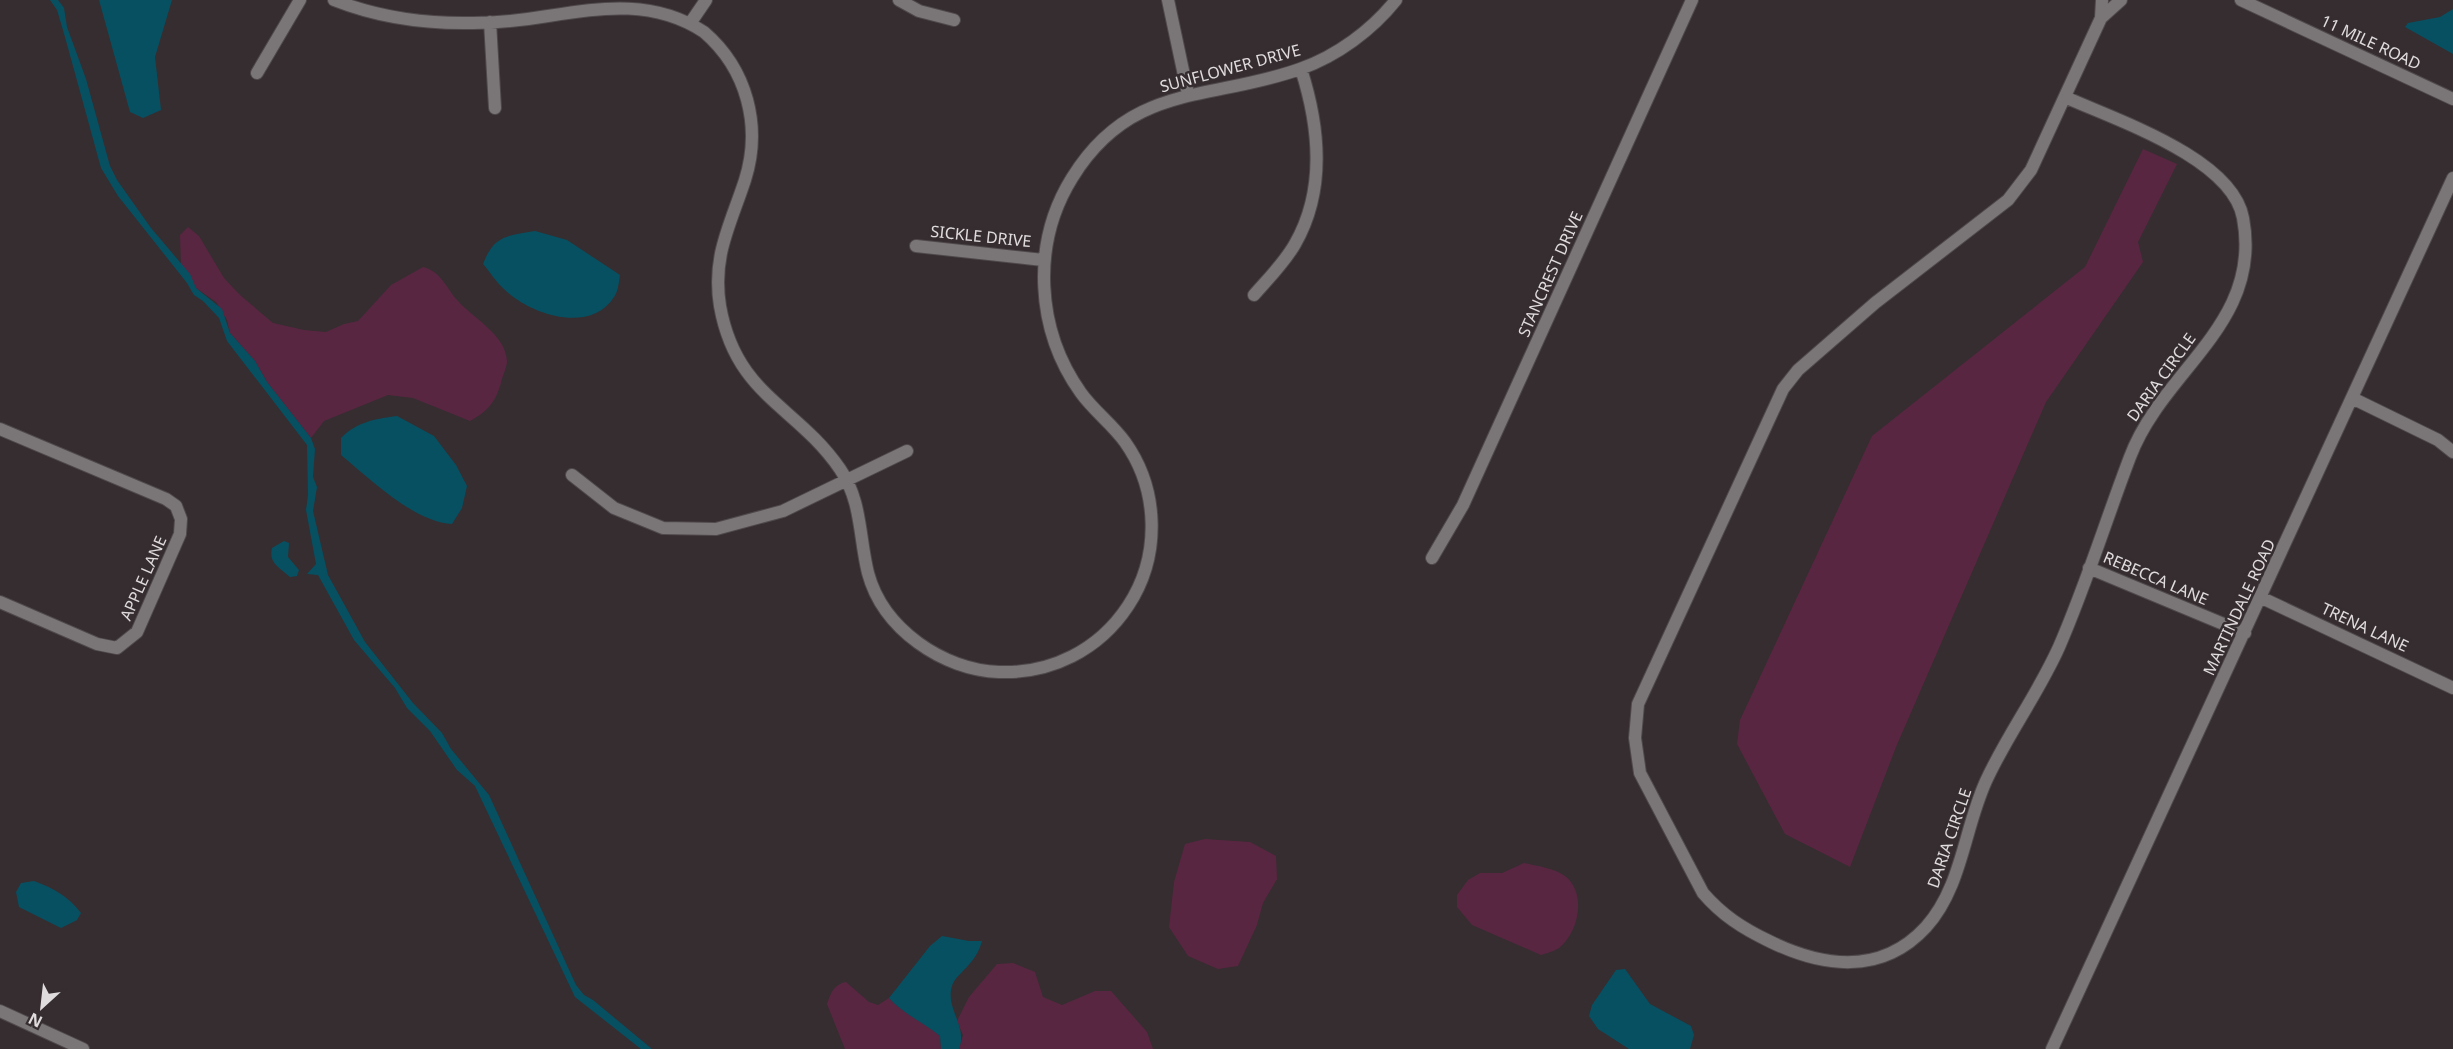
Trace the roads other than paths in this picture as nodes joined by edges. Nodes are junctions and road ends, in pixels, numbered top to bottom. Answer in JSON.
{"nodes":[{"id":1,"x":300,"y":0,"type":"edge"},
{"id":2,"x":334,"y":0,"type":"edge"},
{"id":3,"x":706,"y":0,"type":"edge"},
{"id":4,"x":899,"y":0,"type":"edge"},
{"id":5,"x":1168,"y":0,"type":"edge"},
{"id":6,"x":1396,"y":0,"type":"edge"},
{"id":7,"x":1692,"y":0,"type":"edge"},
{"id":8,"x":2102,"y":0,"type":"edge"},
{"id":9,"x":2121,"y":0,"type":"edge"},
{"id":10,"x":2241,"y":0,"type":"edge"},
{"id":11,"x":2101,"y":18,"type":"junction"},
{"id":12,"x":954,"y":20,"type":"dead end"},
{"id":13,"x":490,"y":22,"type":"junction"},
{"id":14,"x":691,"y":22,"type":"junction"},
{"id":15,"x":1300,"y":69,"type":"junction"},
{"id":16,"x":257,"y":73,"type":"dead end"},
{"id":17,"x":1188,"y":94,"type":"junction"},
{"id":18,"x":2066,"y":97,"type":"junction"},
{"id":19,"x":2453,"y":99,"type":"edge"},
{"id":20,"x":495,"y":108,"type":"dead end"},
{"id":21,"x":2453,"y":178,"type":"edge"},
{"id":22,"x":916,"y":246,"type":"dead end"},
{"id":23,"x":1043,"y":260,"type":"junction"},
{"id":24,"x":1254,"y":295,"type":"dead end"},
{"id":25,"x":2352,"y":398,"type":"junction"},
{"id":26,"x":0,"y":429,"type":"edge"},
{"id":27,"x":907,"y":451,"type":"dead end"},
{"id":28,"x":2453,"y":452,"type":"edge"},
{"id":29,"x":572,"y":475,"type":"dead end"},
{"id":30,"x":847,"y":478,"type":"junction"},
{"id":31,"x":1432,"y":558,"type":"dead end"},
{"id":32,"x":2089,"y":568,"type":"junction"},
{"id":33,"x":2262,"y":598,"type":"junction"},
{"id":34,"x":0,"y":602,"type":"edge"},
{"id":35,"x":2245,"y":633,"type":"junction"},
{"id":36,"x":2453,"y":688,"type":"edge"},
{"id":37,"x":0,"y":1011,"type":"edge"},
{"id":38,"x":83,"y":1049,"type":"edge"},
{"id":39,"x":2052,"y":1049,"type":"edge"}],
"edges":[{"from":1,"to":16,"type":"street"},
{"from":2,"to":13,"type":"street","name":"SUNFLOWER DRIVE"},
{"from":3,"to":14,"type":"street"},
{"from":4,"to":12,"type":"street"},
{"from":5,"to":17,"type":"street"},
{"from":6,"to":15,"type":"street","name":"SUNFLOWER DRIVE"},
{"from":7,"to":31,"type":"street","name":"STANCREST DRIVE"},
{"from":8,"to":11,"type":"street","name":"DARIA CIRCLE"},
{"from":9,"to":11,"type":"street","name":"DARIA CIRCLE"},
{"from":10,"to":19,"type":"street","name":"11 MILE ROAD"},
{"from":11,"to":18,"type":"street","name":"DARIA CIRCLE"},
{"from":13,"to":14,"type":"street","name":"SUNFLOWER DRIVE"},
{"from":13,"to":20,"type":"street"},
{"from":14,"to":30,"type":"street","name":"SUNFLOWER DRIVE"},
{"from":15,"to":17,"type":"street","name":"SUNFLOWER DRIVE"},
{"from":15,"to":24,"type":"street"},
{"from":17,"to":23,"type":"street","name":"SUNFLOWER DRIVE"},
{"from":18,"to":32,"type":"street","name":"DARIA CIRCLE"},
{"from":18,"to":32,"type":"street","name":"DARIA CIRCLE"},
{"from":21,"to":25,"type":"street","name":"MARTINDALE ROAD"},
{"from":22,"to":23,"type":"street","name":"SICKLE DRIVE"},
{"from":23,"to":30,"type":"street","name":"SUNFLOWER DRIVE"},
{"from":25,"to":28,"type":"street"},
{"from":25,"to":33,"type":"street","name":"MARTINDALE ROAD"},
{"from":26,"to":34,"type":"street","name":"APPLE LANE"},
{"from":27,"to":30,"type":"street"},
{"from":29,"to":30,"type":"street"},
{"from":32,"to":35,"type":"street","name":"REBECCA LANE"},
{"from":33,"to":35,"type":"street","name":"MARTINDALE ROAD"},
{"from":33,"to":36,"type":"street","name":"TRENA LANE"},
{"from":35,"to":39,"type":"street","name":"MARTINDALE ROAD"},
{"from":37,"to":38,"type":"street"}]}
